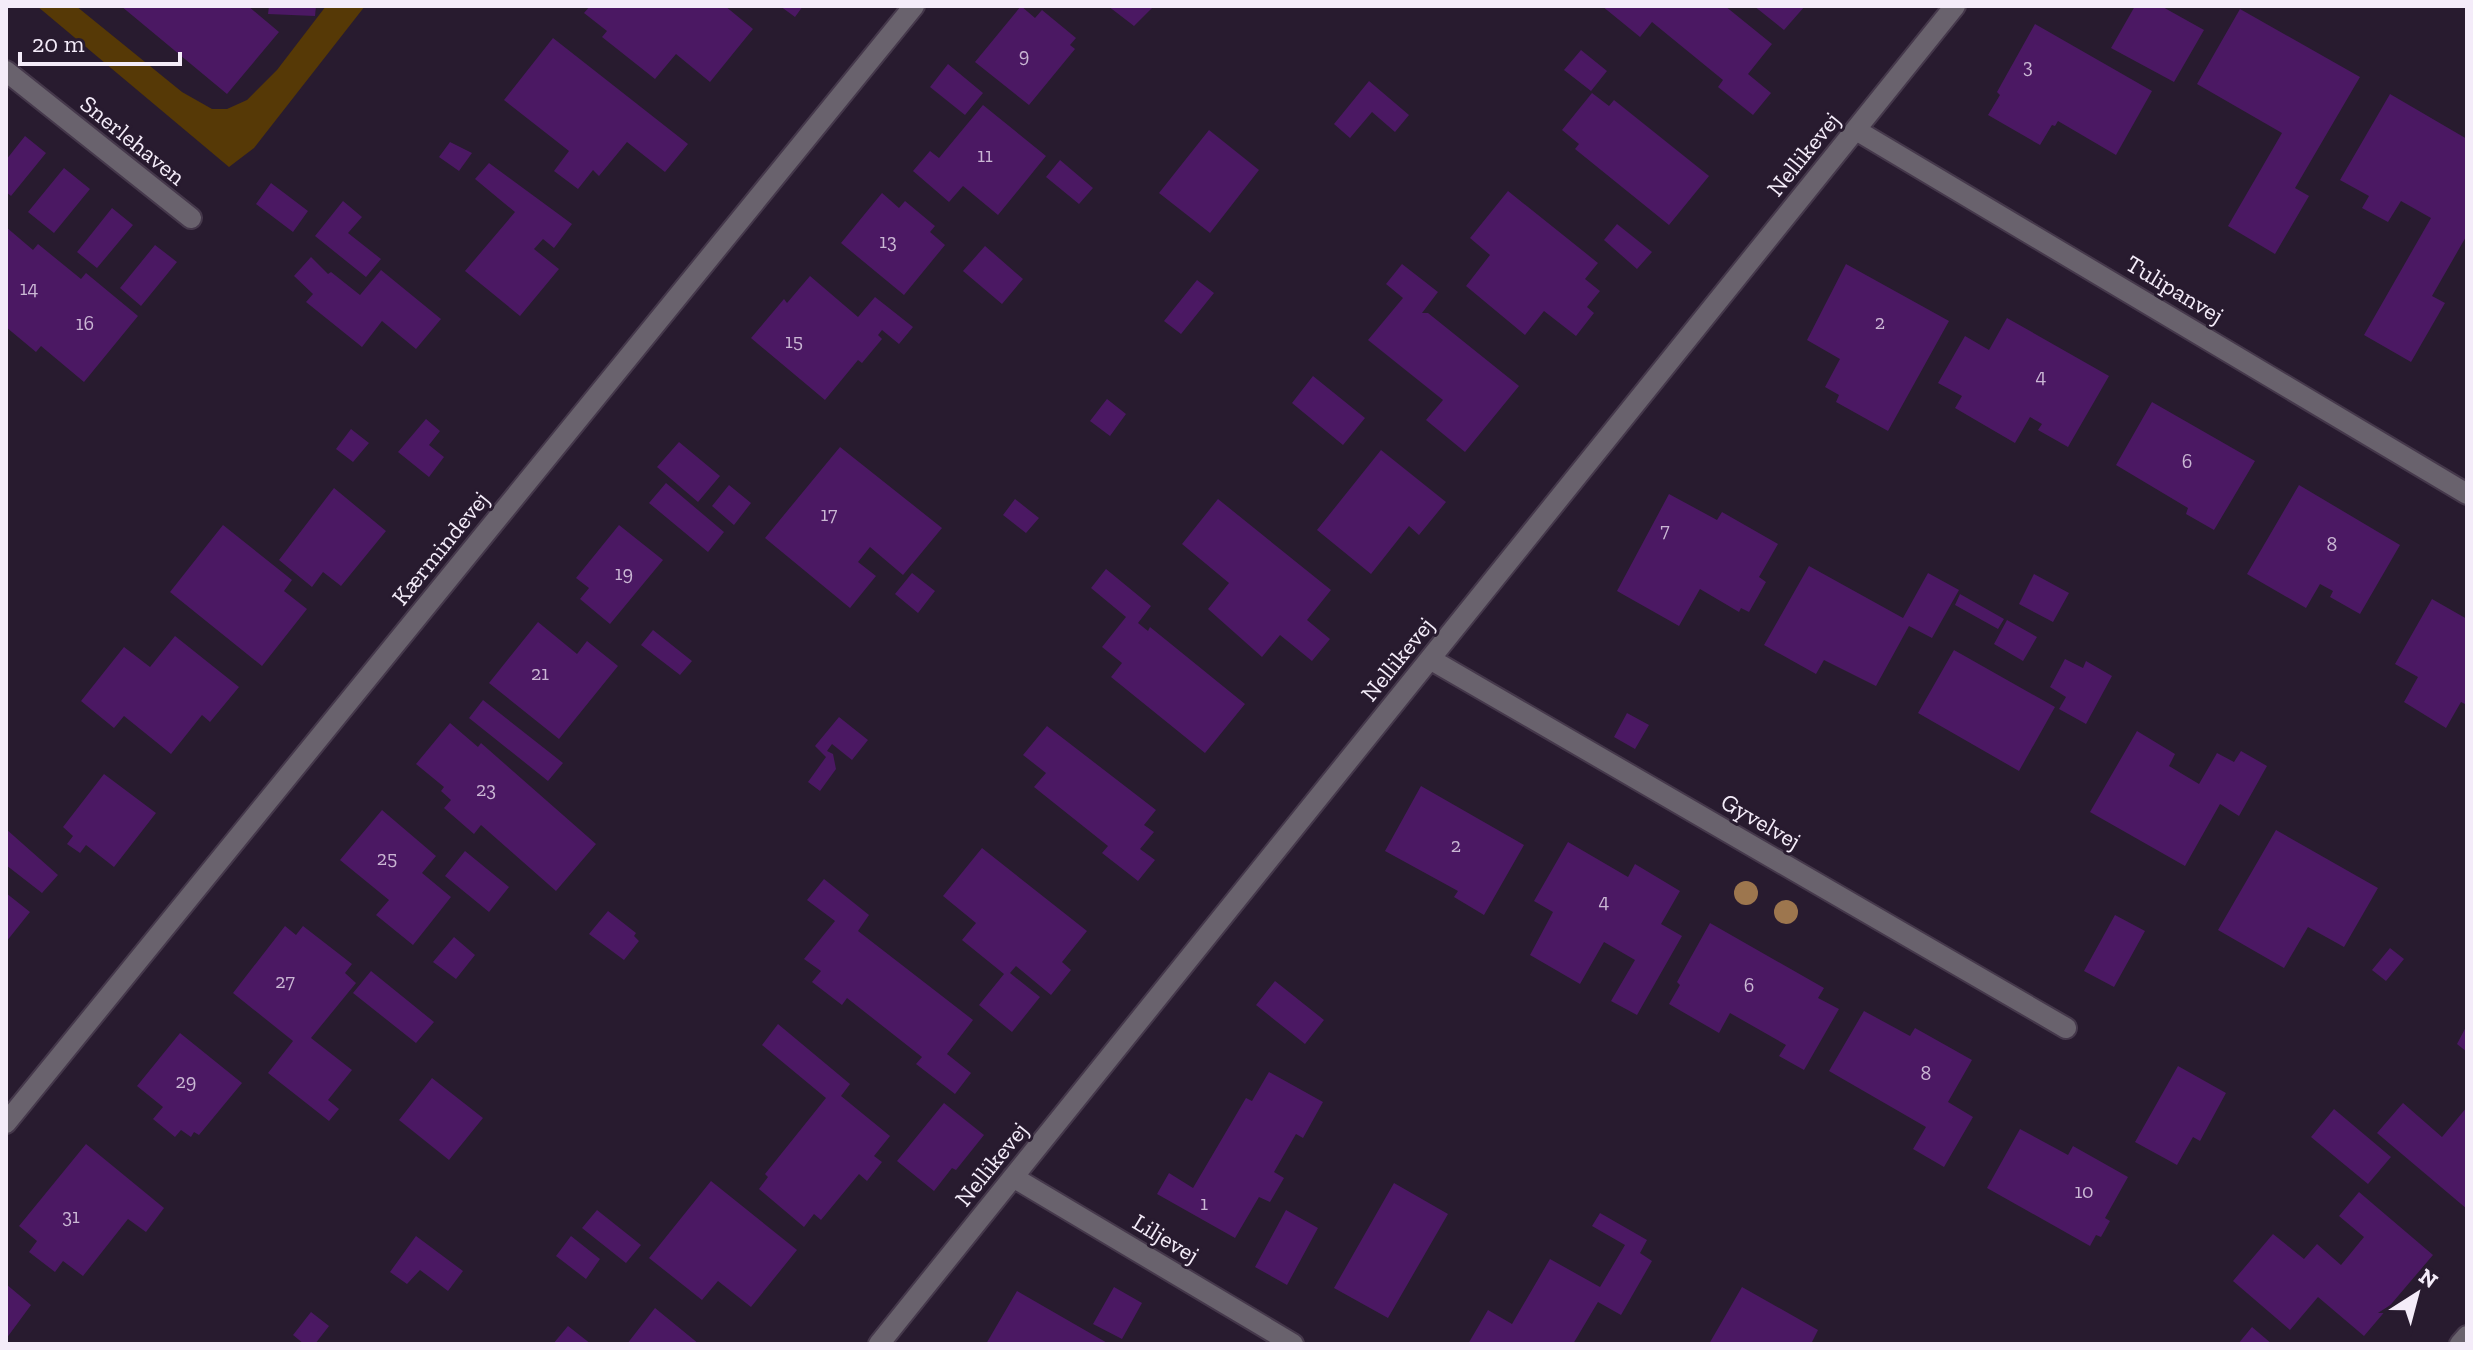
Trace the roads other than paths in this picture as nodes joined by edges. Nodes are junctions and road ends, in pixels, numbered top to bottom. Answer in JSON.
{"nodes":[{"id":1,"x":914,"y":6,"type":"edge"},
{"id":2,"x":1955,"y":6,"type":"edge"},
{"id":3,"x":6,"y":71,"type":"edge"},
{"id":4,"x":1856,"y":130,"type":"junction"},
{"id":5,"x":191,"y":218,"type":"dead end"},
{"id":6,"x":2467,"y":494,"type":"edge"},
{"id":7,"x":1430,"y":659,"type":"junction"},
{"id":8,"x":2066,"y":1028,"type":"dead end"},
{"id":9,"x":6,"y":1123,"type":"edge"},
{"id":10,"x":1013,"y":1177,"type":"junction"},
{"id":11,"x":2467,"y":1336,"type":"edge"},
{"id":12,"x":879,"y":1344,"type":"edge"},
{"id":13,"x":1293,"y":1344,"type":"edge"},
{"id":14,"x":2460,"y":1344,"type":"edge"}],
"edges":[{"from":1,"to":9,"type":"street","name":"Kærmindevej"},
{"from":2,"to":4,"type":"street","name":"Nellikevej"},
{"from":3,"to":5,"type":"street","name":"Snerlehaven"},
{"from":4,"to":6,"type":"street","name":"Tulipanvej"},
{"from":4,"to":7,"type":"street","name":"Nellikevej"},
{"from":7,"to":8,"type":"street","name":"Gyvelvej"},
{"from":7,"to":10,"type":"street","name":"Nellikevej"},
{"from":10,"to":12,"type":"street","name":"Nellikevej"},
{"from":10,"to":13,"type":"street","name":"Liljevej"},
{"from":11,"to":14,"type":"street"}]}
